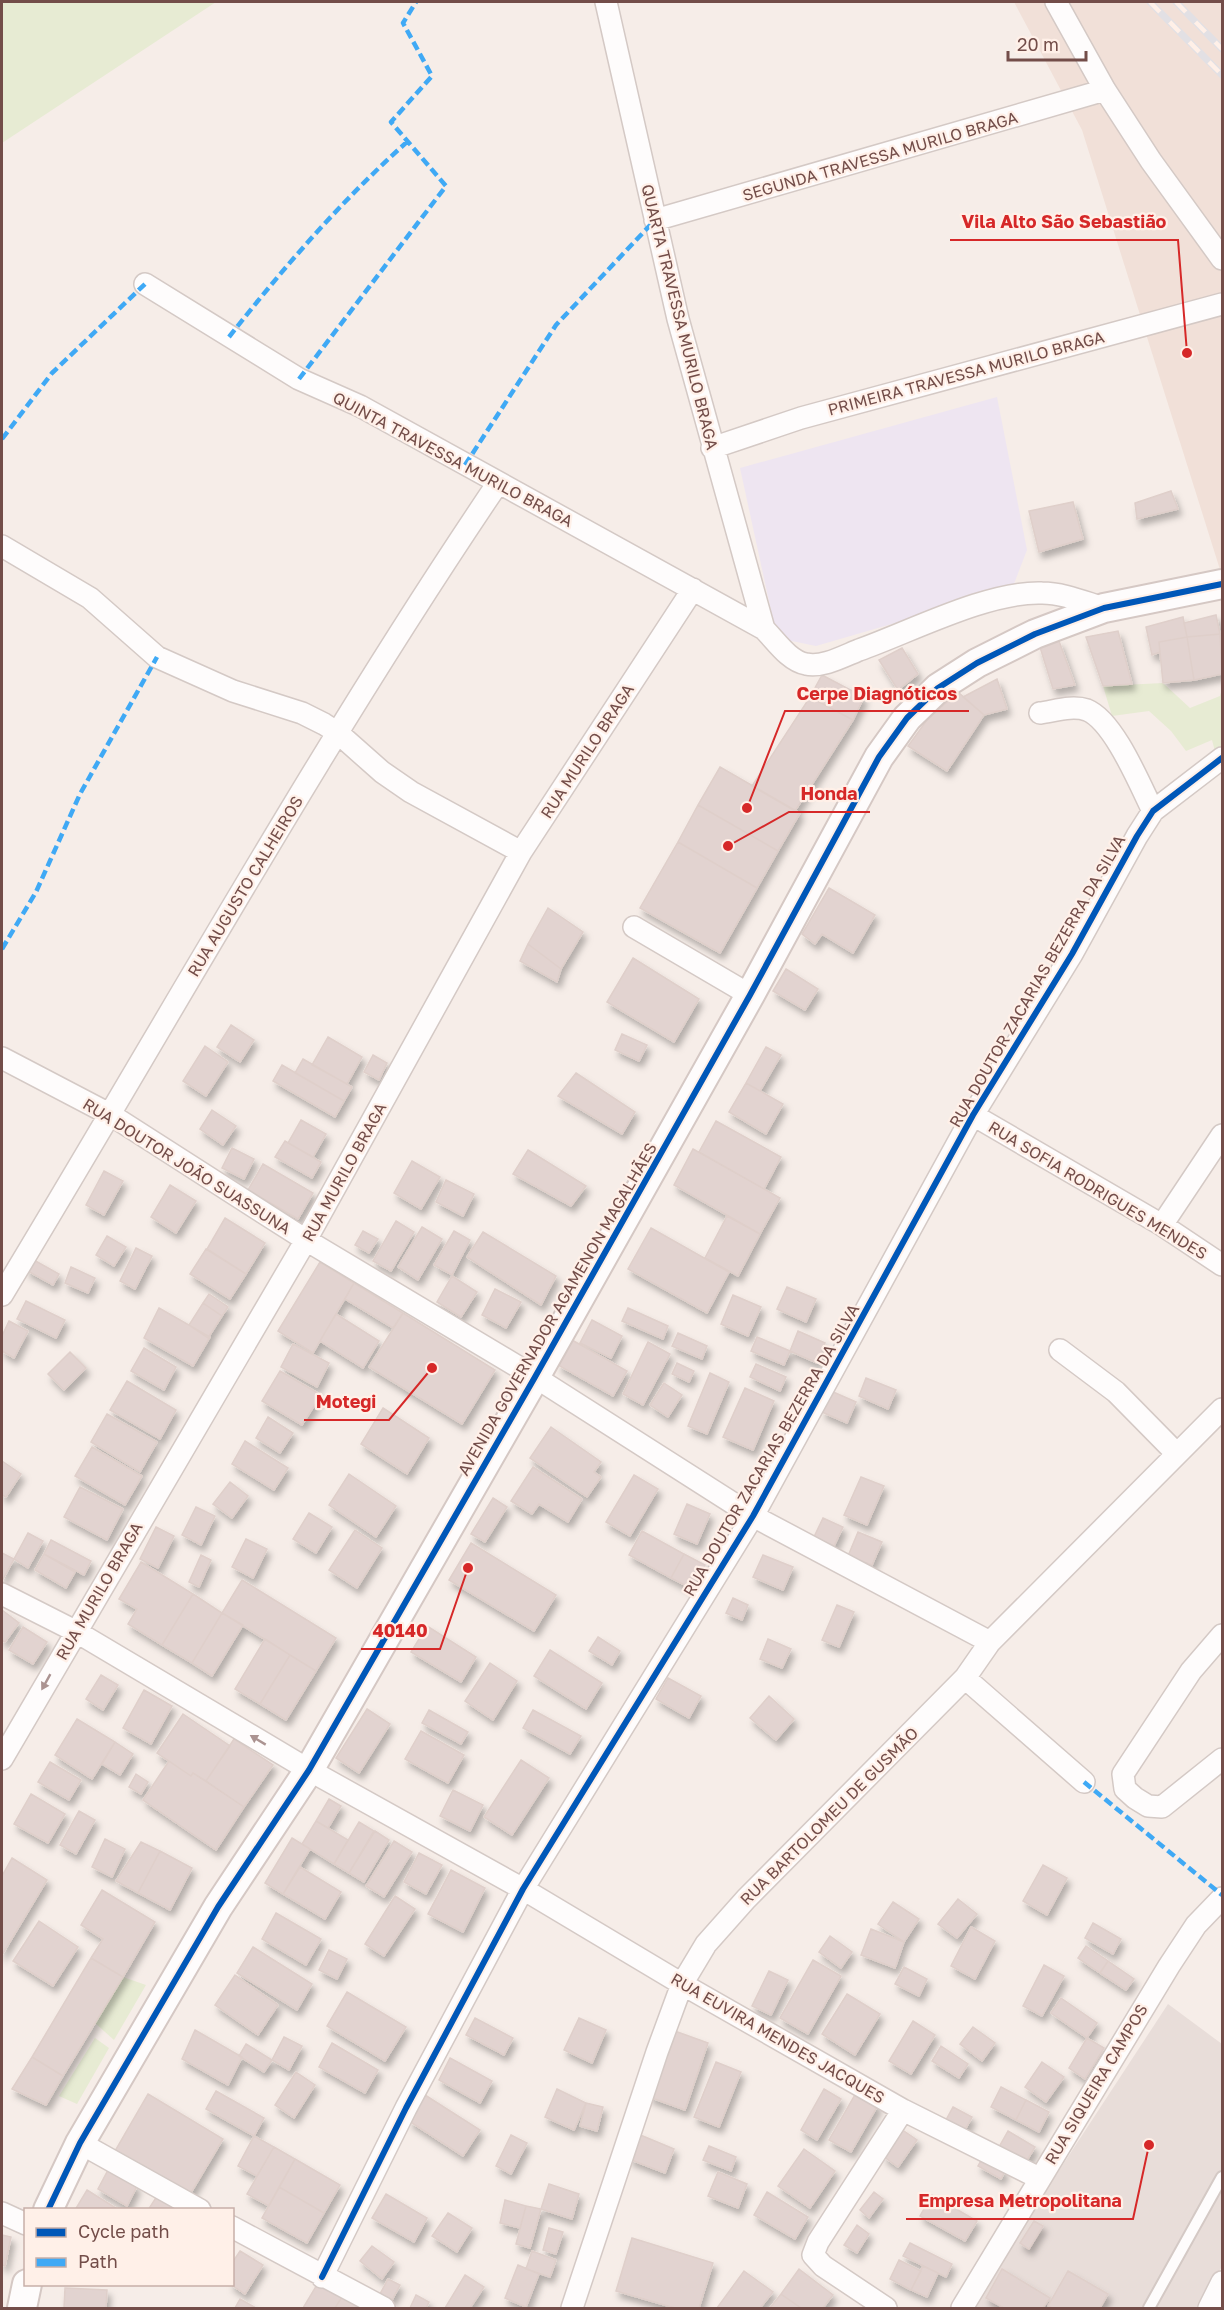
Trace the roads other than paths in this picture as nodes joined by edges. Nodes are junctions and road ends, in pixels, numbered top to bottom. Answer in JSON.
{"nodes":[{"id":1,"x":606,"y":2,"type":"edge"},
{"id":2,"x":1056,"y":2,"type":"edge"},
{"id":3,"x":1105,"y":90,"type":"junction"},
{"id":4,"x":655,"y":220,"type":"junction"},
{"id":5,"x":1222,"y":259,"type":"edge"},
{"id":6,"x":145,"y":284,"type":"dead end"},
{"id":7,"x":1222,"y":304,"type":"edge"},
{"id":8,"x":712,"y":448,"type":"junction"},
{"id":9,"x":498,"y":483,"type":"junction"},
{"id":10,"x":2,"y":546,"type":"edge"},
{"id":11,"x":1222,"y":584,"type":"edge"},
{"id":12,"x":693,"y":589,"type":"junction"},
{"id":13,"x":1104,"y":608,"type":"junction"},
{"id":14,"x":764,"y":629,"type":"junction"},
{"id":15,"x":1040,"y":713,"type":"dead end"},
{"id":16,"x":338,"y":733,"type":"junction"},
{"id":17,"x":1222,"y":758,"type":"edge"},
{"id":18,"x":1153,"y":811,"type":"junction"},
{"id":19,"x":521,"y":852,"type":"junction"},
{"id":20,"x":634,"y":927,"type":"dead end"},
{"id":21,"x":750,"y":995,"type":"junction"},
{"id":22,"x":2,"y":1058,"type":"edge"},
{"id":23,"x":111,"y":1115,"type":"junction"},
{"id":24,"x":974,"y":1115,"type":"junction"},
{"id":25,"x":1222,"y":1135,"type":"edge"},
{"id":26,"x":1162,"y":1225,"type":"junction"},
{"id":27,"x":306,"y":1240,"type":"junction"},
{"id":28,"x":1222,"y":1265,"type":"edge"},
{"id":29,"x":2,"y":1295,"type":"edge"},
{"id":30,"x":1060,"y":1350,"type":"dead end"},
{"id":31,"x":535,"y":1377,"type":"junction"},
{"id":32,"x":1222,"y":1409,"type":"edge"},
{"id":33,"x":1177,"y":1454,"type":"junction"},
{"id":34,"x":753,"y":1516,"type":"junction"},
{"id":35,"x":2,"y":1594,"type":"edge"},
{"id":36,"x":75,"y":1631,"type":"junction"},
{"id":37,"x":1222,"y":1635,"type":"edge"},
{"id":38,"x":990,"y":1642,"type":"junction"},
{"id":39,"x":965,"y":1678,"type":"junction"},
{"id":40,"x":2,"y":1759,"type":"edge"},
{"id":41,"x":1222,"y":1759,"type":"edge"},
{"id":42,"x":309,"y":1770,"type":"junction"},
{"id":43,"x":1084,"y":1782,"type":"dead end"},
{"id":44,"x":524,"y":1889,"type":"junction"},
{"id":45,"x":1222,"y":1898,"type":"edge"},
{"id":46,"x":682,"y":1984,"type":"junction"},
{"id":47,"x":903,"y":2110,"type":"junction"},
{"id":48,"x":80,"y":2143,"type":"junction"},
{"id":49,"x":1222,"y":2177,"type":"edge"},
{"id":50,"x":1039,"y":2178,"type":"junction"},
{"id":51,"x":49,"y":2208,"type":"edge"},
{"id":52,"x":196,"y":2208,"type":"edge"},
{"id":53,"x":2,"y":2213,"type":"edge"},
{"id":54,"x":24,"y":2223,"type":"edge"},
{"id":55,"x":234,"y":2228,"type":"edge"},
{"id":56,"x":322,"y":2277,"type":"junction"},
{"id":57,"x":1222,"y":2282,"type":"edge"},
{"id":58,"x":27,"y":2286,"type":"edge"},
{"id":59,"x":22,"y":2308,"type":"edge"},
{"id":60,"x":384,"y":2308,"type":"edge"},
{"id":61,"x":572,"y":2308,"type":"edge"},
{"id":62,"x":886,"y":2308,"type":"edge"},
{"id":63,"x":962,"y":2308,"type":"edge"},
{"id":64,"x":1149,"y":2308,"type":"edge"},
{"id":65,"x":1209,"y":2308,"type":"edge"}],
"edges":[{"from":1,"to":4,"type":"street","name":"QUARTA TRAVESSA MURILO BRAGA"},
{"from":2,"to":3,"type":"street"},
{"from":3,"to":4,"type":"street","name":"SEGUNDA TRAVESSA MURILO BRAGA"},
{"from":3,"to":5,"type":"street"},
{"from":4,"to":8,"type":"street","name":"QUARTA TRAVESSA MURILO BRAGA"},
{"from":6,"to":9,"type":"street","name":"QUINTA TRAVESSA MURILO BRAGA"},
{"from":7,"to":8,"type":"street","name":"PRIMEIRA TRAVESSA MURILO BRAGA"},
{"from":8,"to":14,"type":"street","name":"QUARTA TRAVESSA MURILO BRAGA"},
{"from":9,"to":12,"type":"street","name":"QUINTA TRAVESSA MURILO BRAGA"},
{"from":9,"to":16,"type":"street","name":"RUA AUGUSTO CALHEIROS"},
{"from":10,"to":16,"type":"street"},
{"from":11,"to":13,"type":"main road","name":"AVENIDA GOVERNADOR AGAMENON MAGALHÃES"},
{"from":12,"to":14,"type":"street","name":"QUINTA TRAVESSA MURILO BRAGA"},
{"from":12,"to":19,"type":"street","name":"RUA MURILO BRAGA"},
{"from":13,"to":14,"type":"street"},
{"from":13,"to":21,"type":"main road","name":"AVENIDA GOVERNADOR AGAMENON MAGALHÃES"},
{"from":15,"to":18,"type":"street"},
{"from":16,"to":19,"type":"street"},
{"from":16,"to":23,"type":"street","name":"RUA AUGUSTO CALHEIROS"},
{"from":17,"to":18,"type":"street","name":"RUA DOUTOR ZACARIAS BEZERRA DA SILVA"},
{"from":18,"to":24,"type":"street","name":"RUA DOUTOR ZACARIAS BEZERRA DA SILVA"},
{"from":19,"to":27,"type":"street","name":"RUA MURILO BRAGA"},
{"from":20,"to":21,"type":"street"},
{"from":21,"to":31,"type":"main road","name":"AVENIDA GOVERNADOR AGAMENON MAGALHÃES"},
{"from":22,"to":23,"type":"street","name":"RUA DOUTOR JOÃO SUASSUNA"},
{"from":23,"to":27,"type":"street","name":"RUA DOUTOR JOÃO SUASSUNA"},
{"from":23,"to":29,"type":"street","name":"RUA AUGUSTO CALHEIROS"},
{"from":24,"to":26,"type":"street","name":"RUA SOFIA RODRIGUES MENDES"},
{"from":24,"to":34,"type":"street","name":"RUA DOUTOR ZACARIAS BEZERRA DA SILVA"},
{"from":25,"to":26,"type":"street"},
{"from":26,"to":28,"type":"street","name":"RUA SOFIA RODRIGUES MENDES"},
{"from":27,"to":31,"type":"street","name":"RUA DOUTOR JOÃO SUASSUNA"},
{"from":27,"to":36,"type":"street","name":"RUA MURILO BRAGA"},
{"from":30,"to":33,"type":"street"},
{"from":31,"to":34,"type":"street","name":"RUA DOUTOR JOÃO SUASSUNA"},
{"from":31,"to":42,"type":"main road","name":"AVENIDA GOVERNADOR AGAMENON MAGALHÃES"},
{"from":32,"to":33,"type":"street","name":"RUA BARTOLOMEU DE GUSMÃO"},
{"from":33,"to":38,"type":"street","name":"RUA BARTOLOMEU DE GUSMÃO"},
{"from":34,"to":38,"type":"street","name":"RUA DOUTOR JOÃO SUASSUNA"},
{"from":34,"to":44,"type":"street","name":"RUA DOUTOR ZACARIAS BEZERRA DA SILVA"},
{"from":35,"to":36,"type":"street","name":"RUA EUVIRA MENDES JACQUES"},
{"from":36,"to":40,"type":"street","name":"RUA MURILO BRAGA","one_way":true},
{"from":42,"to":36,"type":"street","name":"RUA EUVIRA MENDES JACQUES","one_way":true},
{"from":37,"to":41,"type":"street"},
{"from":38,"to":39,"type":"street","name":"RUA BARTOLOMEU DE GUSMÃO"},
{"from":39,"to":43,"type":"street"},
{"from":39,"to":46,"type":"street","name":"RUA BARTOLOMEU DE GUSMÃO"},
{"from":42,"to":44,"type":"street","name":"RUA EUVIRA MENDES JACQUES"},
{"from":42,"to":48,"type":"main road","name":"AVENIDA GOVERNADOR AGAMENON MAGALHÃES"},
{"from":44,"to":46,"type":"street","name":"RUA EUVIRA MENDES JACQUES"},
{"from":44,"to":56,"type":"street","name":"RUA DOUTOR ZACARIAS BEZERRA DA SILVA"},
{"from":45,"to":50,"type":"street","name":"RUA SIQUEIRA CAMPOS"},
{"from":46,"to":47,"type":"street","name":"RUA EUVIRA MENDES JACQUES"},
{"from":46,"to":61,"type":"street","name":"RUA BARTOLOMEU DE GUSMÃO"},
{"from":47,"to":50,"type":"street","name":"RUA EUVIRA MENDES JACQUES"},
{"from":47,"to":62,"type":"street"},
{"from":48,"to":51,"type":"main road","name":"AVENIDA GOVERNADOR AGAMENON MAGALHÃES"},
{"from":48,"to":52,"type":"street"},
{"from":49,"to":64,"type":"lane"},
{"from":50,"to":63,"type":"street","name":"RUA SIQUEIRA CAMPOS"},
{"from":53,"to":54,"type":"street"},
{"from":55,"to":56,"type":"street"},
{"from":56,"to":60,"type":"street"},
{"from":57,"to":65,"type":"street"},
{"from":58,"to":59,"type":"main road"}]}
